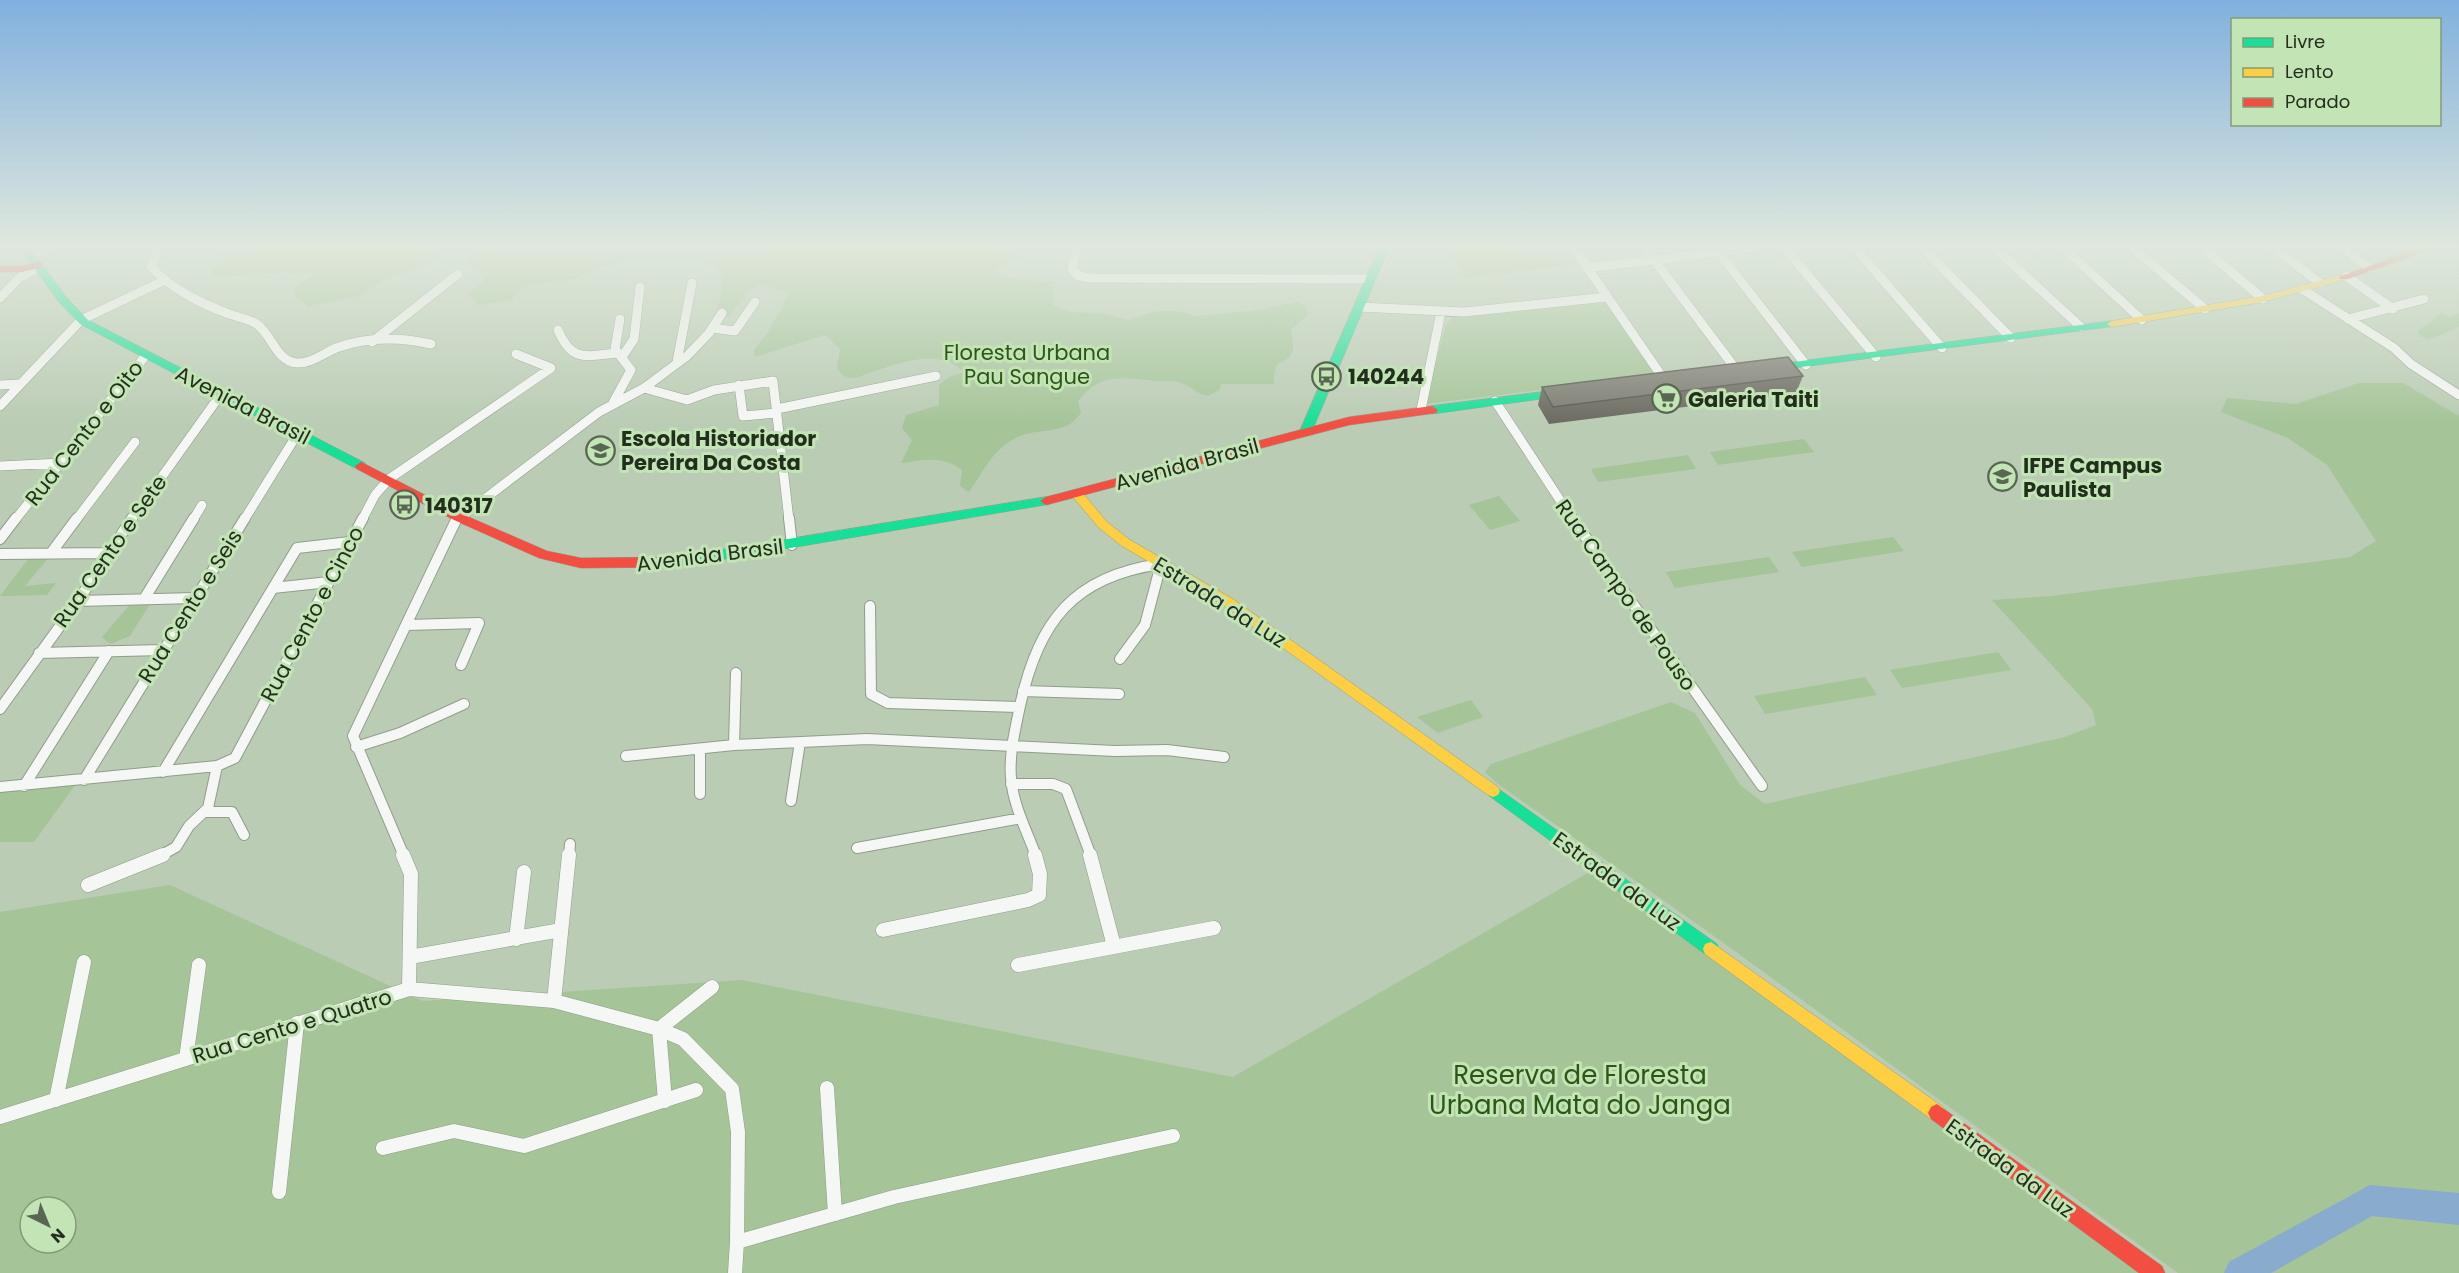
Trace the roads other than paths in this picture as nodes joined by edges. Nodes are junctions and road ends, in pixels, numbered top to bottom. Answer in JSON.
{"nodes":[{"id":1,"x":71,"y":307,"type":"edge"},
{"id":2,"x":107,"y":307,"type":"edge"},
{"id":3,"x":216,"y":307,"type":"edge"},
{"id":4,"x":415,"y":307,"type":"edge"},
{"id":5,"x":638,"y":307,"type":"edge"},
{"id":6,"x":687,"y":307,"type":"edge"},
{"id":7,"x":751,"y":307,"type":"edge"},
{"id":8,"x":1359,"y":307,"type":"edge"},
{"id":9,"x":1366,"y":307,"type":"edge"},
{"id":10,"x":1492,"y":307,"type":"edge"},
{"id":11,"x":1614,"y":307,"type":"edge"},
{"id":12,"x":1695,"y":307,"type":"edge"},
{"id":13,"x":1762,"y":307,"type":"edge"},
{"id":14,"x":1835,"y":307,"type":"edge"},
{"id":15,"x":1906,"y":307,"type":"edge"},
{"id":16,"x":1981,"y":307,"type":"edge"},
{"id":17,"x":2060,"y":307,"type":"edge"},
{"id":18,"x":2128,"y":307,"type":"edge"},
{"id":19,"x":2214,"y":307,"type":"edge"},
{"id":20,"x":2330,"y":307,"type":"edge"},
{"id":21,"x":2398,"y":307,"type":"edge"},
{"id":22,"x":2205,"y":309,"type":"joint"},
{"id":23,"x":2393,"y":309,"type":"joint"},
{"id":24,"x":1441,"y":312,"type":"junction"},
{"id":25,"x":722,"y":313,"type":"dead end"},
{"id":26,"x":620,"y":319,"type":"dead end"},
{"id":27,"x":2348,"y":319,"type":"junction"},
{"id":28,"x":81,"y":320,"type":"junction"},
{"id":29,"x":2142,"y":320,"type":"junction"},
{"id":30,"x":2082,"y":327,"type":"junction"},
{"id":31,"x":712,"y":328,"type":"junction"},
{"id":32,"x":558,"y":330,"type":"dead end"},
{"id":33,"x":2011,"y":338,"type":"junction"},
{"id":34,"x":371,"y":342,"type":"junction"},
{"id":35,"x":431,"y":344,"type":"dead end"},
{"id":36,"x":1942,"y":348,"type":"junction"},
{"id":37,"x":516,"y":354,"type":"dead end"},
{"id":38,"x":146,"y":355,"type":"junction"},
{"id":39,"x":619,"y":355,"type":"junction"},
{"id":40,"x":1876,"y":357,"type":"junction"},
{"id":41,"x":677,"y":362,"type":"junction"},
{"id":42,"x":1806,"y":364,"type":"junction"},
{"id":43,"x":1749,"y":371,"type":"junction"},
{"id":44,"x":1717,"y":375,"type":"edge"},
{"id":45,"x":936,"y":376,"type":"dead end"},
{"id":46,"x":1665,"y":381,"type":"edge"},
{"id":47,"x":0,"y":384,"type":"edge"},
{"id":48,"x":19,"y":384,"type":"junction"},
{"id":49,"x":739,"y":385,"type":"junction"},
{"id":50,"x":644,"y":388,"type":"junction"},
{"id":51,"x":1575,"y":392,"type":"edge"},
{"id":52,"x":221,"y":394,"type":"junction"},
{"id":53,"x":2459,"y":395,"type":"edge"},
{"id":54,"x":1495,"y":401,"type":"junction"},
{"id":55,"x":612,"y":404,"type":"junction"},
{"id":56,"x":0,"y":406,"type":"edge"},
{"id":57,"x":1421,"y":410,"type":"junction"},
{"id":58,"x":777,"y":411,"type":"junction"},
{"id":59,"x":1306,"y":431,"type":"junction"},
{"id":60,"x":298,"y":432,"type":"junction"},
{"id":61,"x":135,"y":442,"type":"dead end"},
{"id":62,"x":62,"y":463,"type":"junction"},
{"id":63,"x":0,"y":466,"type":"edge"},
{"id":64,"x":389,"y":479,"type":"junction"},
{"id":65,"x":1077,"y":494,"type":"junction"},
{"id":66,"x":202,"y":505,"type":"dead end"},
{"id":67,"x":458,"y":517,"type":"junction"},
{"id":68,"x":0,"y":539,"type":"edge"},
{"id":69,"x":350,"y":542,"type":"junction"},
{"id":70,"x":792,"y":545,"type":"junction"},
{"id":71,"x":51,"y":553,"type":"junction"},
{"id":72,"x":107,"y":553,"type":"junction"},
{"id":73,"x":0,"y":555,"type":"edge"},
{"id":74,"x":1161,"y":564,"type":"junction"},
{"id":75,"x":329,"y":582,"type":"junction"},
{"id":76,"x":273,"y":588,"type":"junction"},
{"id":77,"x":195,"y":597,"type":"junction"},
{"id":78,"x":144,"y":599,"type":"junction"},
{"id":79,"x":78,"y":601,"type":"junction"},
{"id":80,"x":870,"y":606,"type":"dead end"},
{"id":81,"x":407,"y":625,"type":"junction"},
{"id":82,"x":164,"y":650,"type":"junction"},
{"id":83,"x":109,"y":651,"type":"junction"},
{"id":84,"x":39,"y":653,"type":"junction"},
{"id":85,"x":1120,"y":659,"type":"dead end"},
{"id":86,"x":461,"y":665,"type":"dead end"},
{"id":87,"x":736,"y":673,"type":"dead end"},
{"id":88,"x":1023,"y":691,"type":"junction"},
{"id":89,"x":1119,"y":694,"type":"dead end"},
{"id":90,"x":464,"y":704,"type":"dead end"},
{"id":91,"x":1019,"y":707,"type":"junction"},
{"id":92,"x":0,"y":709,"type":"edge"},
{"id":93,"x":800,"y":742,"type":"junction"},
{"id":94,"x":734,"y":745,"type":"junction"},
{"id":95,"x":356,"y":747,"type":"junction"},
{"id":96,"x":1012,"y":747,"type":"junction"},
{"id":97,"x":699,"y":749,"type":"junction"},
{"id":98,"x":626,"y":756,"type":"dead end"},
{"id":99,"x":1224,"y":757,"type":"dead end"},
{"id":100,"x":217,"y":766,"type":"junction"},
{"id":101,"x":163,"y":772,"type":"junction"},
{"id":102,"x":84,"y":780,"type":"junction"},
{"id":103,"x":1011,"y":784,"type":"junction"},
{"id":104,"x":24,"y":786,"type":"junction"},
{"id":105,"x":1762,"y":786,"type":"dead end"},
{"id":106,"x":0,"y":787,"type":"edge"},
{"id":107,"x":700,"y":794,"type":"dead end"},
{"id":108,"x":791,"y":801,"type":"dead end"},
{"id":109,"x":205,"y":812,"type":"junction"},
{"id":110,"x":1021,"y":818,"type":"junction"},
{"id":111,"x":244,"y":835,"type":"dead end"},
{"id":112,"x":570,"y":844,"type":"dead end"},
{"id":113,"x":857,"y":849,"type":"dead end"},
{"id":114,"x":524,"y":872,"type":"dead end"},
{"id":115,"x":88,"y":885,"type":"dead end"},
{"id":116,"x":1215,"y":928,"type":"dead end"},
{"id":117,"x":561,"y":930,"type":"junction"},
{"id":118,"x":884,"y":930,"type":"dead end"},
{"id":119,"x":516,"y":939,"type":"junction"},
{"id":120,"x":1114,"y":946,"type":"junction"},
{"id":121,"x":410,"y":957,"type":"junction"},
{"id":122,"x":84,"y":962,"type":"dead end"},
{"id":123,"x":199,"y":965,"type":"dead end"},
{"id":124,"x":1018,"y":965,"type":"dead end"},
{"id":125,"x":712,"y":987,"type":"dead end"},
{"id":126,"x":409,"y":989,"type":"junction"},
{"id":127,"x":554,"y":1001,"type":"junction"},
{"id":128,"x":297,"y":1023,"type":"junction"},
{"id":129,"x":659,"y":1029,"type":"junction"},
{"id":130,"x":186,"y":1059,"type":"junction"},
{"id":131,"x":827,"y":1088,"type":"dead end"},
{"id":132,"x":696,"y":1090,"type":"dead end"},
{"id":133,"x":56,"y":1100,"type":"junction"},
{"id":134,"x":664,"y":1101,"type":"junction"},
{"id":135,"x":0,"y":1117,"type":"edge"},
{"id":136,"x":1173,"y":1136,"type":"dead end"},
{"id":137,"x":382,"y":1148,"type":"dead end"},
{"id":138,"x":279,"y":1192,"type":"dead end"},
{"id":139,"x":835,"y":1214,"type":"junction"},
{"id":140,"x":737,"y":1242,"type":"junction"},
{"id":141,"x":735,"y":1273,"type":"edge"},
{"id":142,"x":2156,"y":1273,"type":"edge"}],
"edges":[{"from":1,"to":28,"type":"main road","name":"Avenida Brasil"},
{"from":2,"to":28,"type":"street"},
{"from":3,"to":34,"type":"street"},
{"from":4,"to":34,"type":"street"},
{"from":5,"to":39,"type":"street"},
{"from":6,"to":41,"type":"street"},
{"from":7,"to":31,"type":"street"},
{"from":8,"to":59,"type":"main road"},
{"from":9,"to":24,"type":"street"},
{"from":10,"to":24,"type":"street"},
{"from":11,"to":46,"type":"street"},
{"from":12,"to":43,"type":"street"},
{"from":13,"to":42,"type":"street"},
{"from":14,"to":40,"type":"street"},
{"from":15,"to":36,"type":"street"},
{"from":16,"to":33,"type":"street"},
{"from":17,"to":30,"type":"street"},
{"from":18,"to":29,"type":"street"},
{"from":19,"to":22,"type":"main road"},
{"from":20,"to":27,"type":"street"},
{"from":21,"to":23,"type":"street"},
{"from":22,"to":29,"type":"main road"},
{"from":23,"to":27,"type":"street"},
{"from":24,"to":57,"type":"street"},
{"from":25,"to":31,"type":"street"},
{"from":26,"to":39,"type":"street"},
{"from":27,"to":53,"type":"street"},
{"from":28,"to":38,"type":"main road","name":"Avenida Brasil"},
{"from":28,"to":48,"type":"street"},
{"from":29,"to":30,"type":"main road"},
{"from":30,"to":33,"type":"main road"},
{"from":31,"to":41,"type":"street"},
{"from":32,"to":39,"type":"street"},
{"from":33,"to":36,"type":"main road"},
{"from":34,"to":35,"type":"street"},
{"from":36,"to":40,"type":"main road"},
{"from":37,"to":64,"type":"street","name":"Rua Cento e Cinco"},
{"from":38,"to":52,"type":"main road","name":"Avenida Brasil"},
{"from":38,"to":62,"type":"street","name":"Rua Cento e Oito"},
{"from":39,"to":55,"type":"street"},
{"from":40,"to":42,"type":"main road"},
{"from":41,"to":50,"type":"street"},
{"from":42,"to":43,"type":"main road"},
{"from":43,"to":44,"type":"main road"},
{"from":45,"to":58,"type":"street"},
{"from":47,"to":48,"type":"street"},
{"from":48,"to":56,"type":"street"},
{"from":49,"to":50,"type":"street"},
{"from":49,"to":58,"type":"street"},
{"from":49,"to":58,"type":"street"},
{"from":50,"to":55,"type":"street"},
{"from":51,"to":54,"type":"main road","name":"Avenida Brasil"},
{"from":52,"to":60,"type":"main road","name":"Avenida Brasil"},
{"from":52,"to":72,"type":"street","name":"Rua Cento e Sete"},
{"from":54,"to":57,"type":"main road","name":"Avenida Brasil"},
{"from":54,"to":105,"type":"street","name":"Rua Campo de Pouso"},
{"from":55,"to":67,"type":"street"},
{"from":57,"to":59,"type":"main road","name":"Avenida Brasil"},
{"from":58,"to":70,"type":"street"},
{"from":59,"to":65,"type":"main road","name":"Avenida Brasil"},
{"from":60,"to":64,"type":"main road","name":"Avenida Brasil"},
{"from":60,"to":77,"type":"street","name":"Rua Cento e Seis"},
{"from":61,"to":71,"type":"street"},
{"from":62,"to":63,"type":"street"},
{"from":62,"to":68,"type":"street","name":"Rua Cento e Oito"},
{"from":64,"to":67,"type":"main road","name":"Avenida Brasil"},
{"from":64,"to":69,"type":"street","name":"Rua Cento e Cinco"},
{"from":65,"to":70,"type":"main road","name":"Avenida Brasil"},
{"from":65,"to":74,"type":"main road","name":"Estrada da Luz"},
{"from":66,"to":78,"type":"street"},
{"from":67,"to":70,"type":"main road","name":"Avenida Brasil"},
{"from":67,"to":81,"type":"street"},
{"from":69,"to":75,"type":"street","name":"Rua Cento e Cinco"},
{"from":69,"to":76,"type":"street"},
{"from":71,"to":72,"type":"street"},
{"from":71,"to":73,"type":"street"},
{"from":72,"to":79,"type":"street","name":"Rua Cento e Sete"},
{"from":74,"to":85,"type":"street"},
{"from":74,"to":88,"type":"street"},
{"from":74,"to":142,"type":"main road","name":"Estrada da Luz"},
{"from":75,"to":76,"type":"street"},
{"from":75,"to":100,"type":"street","name":"Rua Cento e Cinco"},
{"from":76,"to":101,"type":"street"},
{"from":77,"to":78,"type":"street"},
{"from":77,"to":82,"type":"street","name":"Rua Cento e Seis"},
{"from":78,"to":79,"type":"street"},
{"from":79,"to":84,"type":"street","name":"Rua Cento e Sete"},
{"from":80,"to":91,"type":"street"},
{"from":81,"to":86,"type":"street"},
{"from":81,"to":95,"type":"street"},
{"from":82,"to":83,"type":"street"},
{"from":82,"to":102,"type":"street","name":"Rua Cento e Seis"},
{"from":83,"to":84,"type":"street"},
{"from":83,"to":104,"type":"street"},
{"from":84,"to":92,"type":"street","name":"Rua Cento e Sete"},
{"from":87,"to":94,"type":"street"},
{"from":88,"to":89,"type":"street"},
{"from":88,"to":91,"type":"street"},
{"from":90,"to":95,"type":"street"},
{"from":91,"to":96,"type":"street"},
{"from":93,"to":94,"type":"street"},
{"from":93,"to":96,"type":"street"},
{"from":93,"to":108,"type":"street"},
{"from":94,"to":97,"type":"street"},
{"from":95,"to":121,"type":"street","name":"Rua Cento e Quatro"},
{"from":96,"to":99,"type":"street"},
{"from":96,"to":103,"type":"street"},
{"from":97,"to":98,"type":"street"},
{"from":97,"to":107,"type":"street"},
{"from":100,"to":101,"type":"street"},
{"from":100,"to":109,"type":"street"},
{"from":101,"to":102,"type":"street"},
{"from":102,"to":104,"type":"street"},
{"from":103,"to":110,"type":"street"},
{"from":103,"to":120,"type":"street"},
{"from":104,"to":106,"type":"street"},
{"from":109,"to":111,"type":"street"},
{"from":109,"to":115,"type":"street"},
{"from":110,"to":113,"type":"street"},
{"from":110,"to":118,"type":"street"},
{"from":112,"to":117,"type":"street"},
{"from":114,"to":119,"type":"street"},
{"from":116,"to":120,"type":"street"},
{"from":117,"to":119,"type":"street"},
{"from":117,"to":127,"type":"street"},
{"from":119,"to":121,"type":"street"},
{"from":120,"to":124,"type":"street"},
{"from":121,"to":126,"type":"street","name":"Rua Cento e Quatro"},
{"from":122,"to":133,"type":"street"},
{"from":123,"to":130,"type":"street"},
{"from":125,"to":129,"type":"street"},
{"from":126,"to":127,"type":"street"},
{"from":126,"to":128,"type":"street","name":"Rua Cento e Quatro"},
{"from":127,"to":129,"type":"street"},
{"from":128,"to":130,"type":"street","name":"Rua Cento e Quatro"},
{"from":128,"to":138,"type":"street"},
{"from":129,"to":134,"type":"street"},
{"from":129,"to":140,"type":"street"},
{"from":130,"to":133,"type":"street","name":"Rua Cento e Quatro"},
{"from":131,"to":139,"type":"street"},
{"from":132,"to":134,"type":"street"},
{"from":133,"to":135,"type":"street","name":"Rua Cento e Quatro"},
{"from":134,"to":137,"type":"street"},
{"from":136,"to":139,"type":"street"},
{"from":139,"to":140,"type":"street"},
{"from":140,"to":141,"type":"street"}]}
